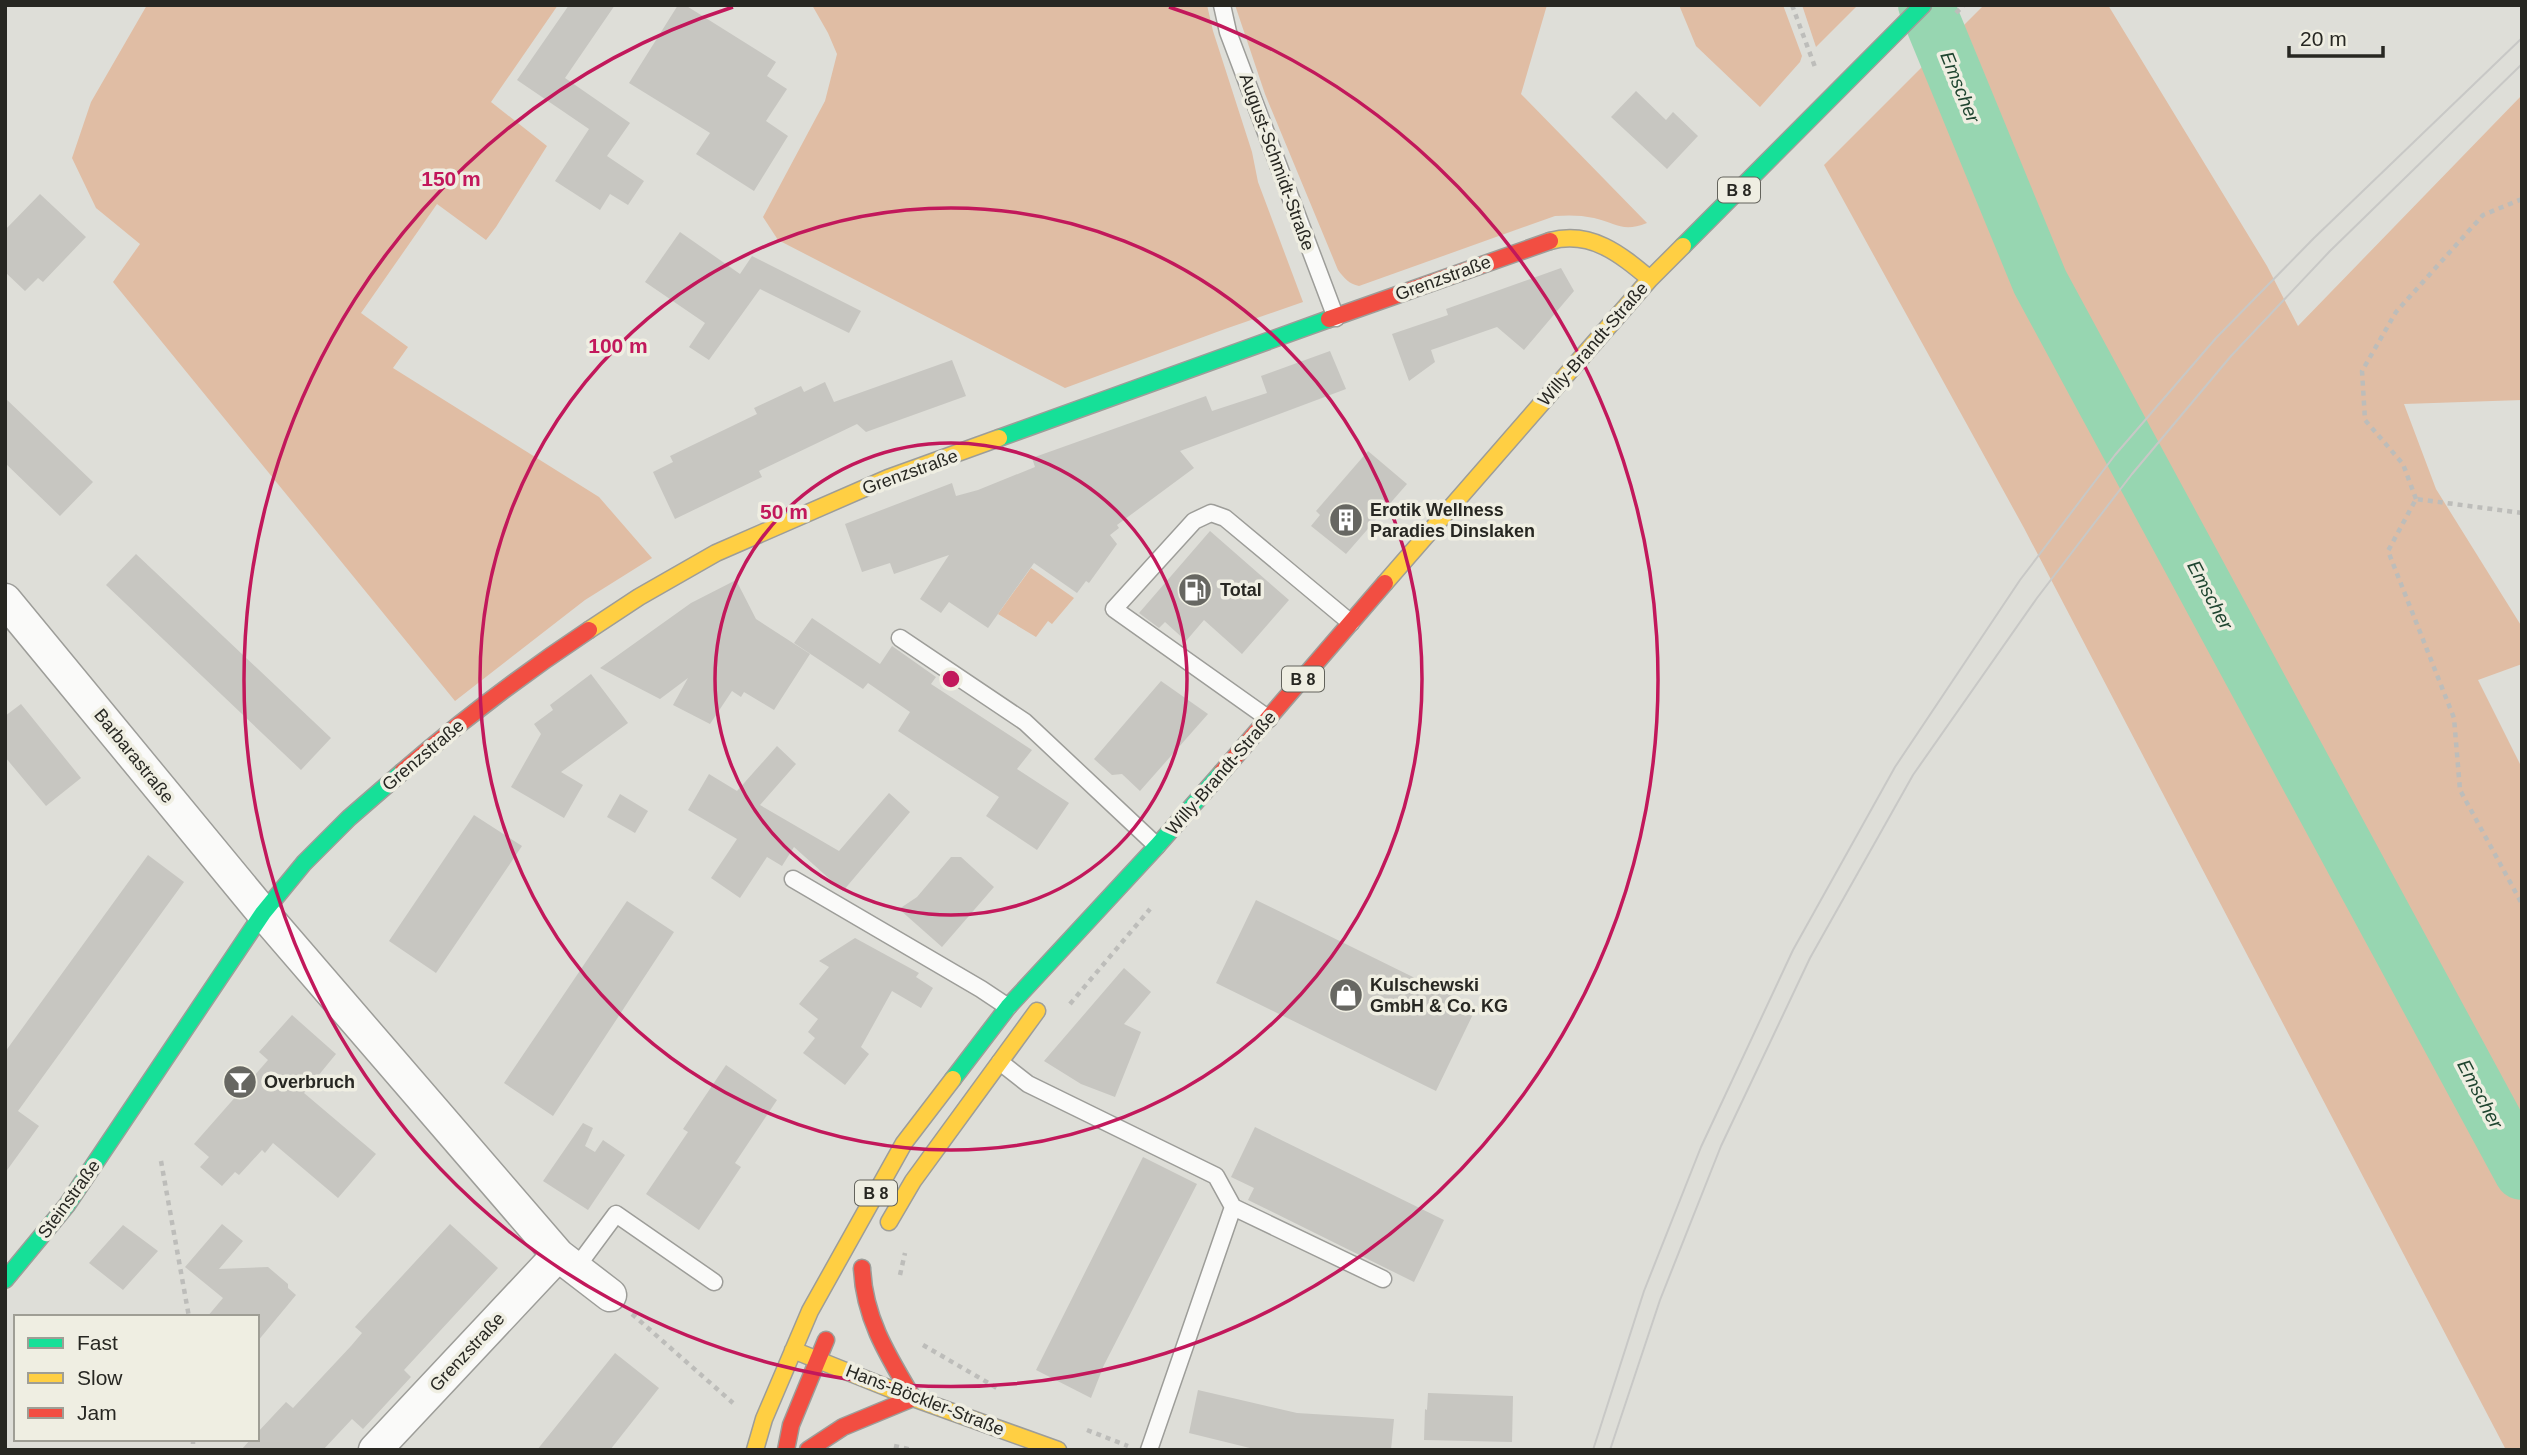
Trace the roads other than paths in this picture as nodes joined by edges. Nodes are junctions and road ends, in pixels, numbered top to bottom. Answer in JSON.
{"nodes":[{"id":1,"x":1222,"y":5,"type":"edge"},
{"id":2,"x":1923,"y":5,"type":"edge"},
{"id":3,"x":1650,"y":279,"type":"junction"},
{"id":4,"x":1336,"y":318,"type":"junction"},
{"id":5,"x":9,"y":613,"type":"edge"},
{"id":6,"x":1351,"y":623,"type":"junction"},
{"id":7,"x":900,"y":638,"type":"dead end"},
{"id":8,"x":1269,"y":719,"type":"junction"},
{"id":9,"x":1157,"y":846,"type":"junction"},
{"id":10,"x":793,"y":878,"type":"dead end"},
{"id":11,"x":263,"y":913,"type":"junction"},
{"id":12,"x":1078,"y":954,"type":"dead end"},
{"id":13,"x":1047,"y":998,"type":"dead end"},
{"id":14,"x":1008,"y":1007,"type":"junction"},
{"id":15,"x":977,"y":1047,"type":"junction"},
{"id":16,"x":1000,"y":1062,"type":"junction"},
{"id":17,"x":129,"y":1114,"type":"joint"},
{"id":18,"x":1233,"y":1207,"type":"junction"},
{"id":19,"x":881,"y":1236,"type":"dead end"},
{"id":20,"x":567,"y":1261,"type":"junction"},
{"id":21,"x":1383,"y":1279,"type":"dead end"},
{"id":22,"x":5,"y":1280,"type":"edge"},
{"id":23,"x":714,"y":1282,"type":"dead end"},
{"id":24,"x":851,"y":1289,"type":"dead end"},
{"id":25,"x":610,"y":1295,"type":"road end"},
{"id":26,"x":834,"y":1320,"type":"dead end"},
{"id":27,"x":793,"y":1350,"type":"junction"},
{"id":28,"x":817,"y":1360,"type":"junction"},
{"id":29,"x":913,"y":1398,"type":"junction"},
{"id":30,"x":375,"y":1450,"type":"edge"},
{"id":31,"x":755,"y":1450,"type":"edge"},
{"id":32,"x":786,"y":1450,"type":"edge"},
{"id":33,"x":808,"y":1450,"type":"edge"},
{"id":34,"x":1058,"y":1450,"type":"edge"},
{"id":35,"x":1149,"y":1450,"type":"edge"}],
"edges":[{"from":1,"to":4,"type":"lane","name":"August-Schmidt-Straße"},
{"from":2,"to":3,"type":"main road","name":"Willy-Brandt-Straße","number":"B 8"},
{"from":3,"to":4,"type":"main road","name":"Grenzstraße"},
{"from":3,"to":6,"type":"main road","name":"Willy-Brandt-Straße","number":"B 8"},
{"from":4,"to":11,"type":"main road","name":"Grenzstraße"},
{"from":5,"to":11,"type":"street","name":"Barbarastraße"},
{"from":6,"to":8,"type":"main road","name":"Willy-Brandt-Straße","number":"B 8"},
{"from":6,"to":8,"type":"lane"},
{"from":7,"to":9,"type":"lane"},
{"from":8,"to":9,"type":"main road","name":"Willy-Brandt-Straße","number":"B 8"},
{"from":9,"to":12,"type":"main road","number":"B 8"},
{"from":9,"to":14,"type":"main road","name":"Willy-Brandt-Straße","number":"B 8"},
{"from":10,"to":14,"type":"lane"},
{"from":11,"to":17,"type":"main road","name":"Grenzstraße"},
{"from":11,"to":20,"type":"street"},
{"from":13,"to":16,"type":"main road","number":"B 8"},
{"from":14,"to":15,"type":"main road","name":"Willy-Brandt-Straße","number":"B 8"},
{"from":15,"to":16,"type":"lane"},
{"from":15,"to":27,"type":"main road","name":"Willy-Brandt-Straße","number":"B 8"},
{"from":16,"to":18,"type":"lane"},
{"from":16,"to":19,"type":"main road","number":"B 8"},
{"from":17,"to":22,"type":"main road","name":"Steinstraße"},
{"from":18,"to":21,"type":"lane"},
{"from":18,"to":35,"type":"lane"},
{"from":20,"to":23,"type":"lane"},
{"from":20,"to":25,"type":"street"},
{"from":20,"to":30,"type":"street","name":"Grenzstraße"},
{"from":24,"to":29,"type":"main road"},
{"from":26,"to":28,"type":"main road"},
{"from":27,"to":28,"type":"main road","name":"Hans-Böckler-Straße"},
{"from":27,"to":31,"type":"main road","name":"Willy-Brandt-Straße","number":"B 8"},
{"from":28,"to":29,"type":"main road","name":"Hans-Böckler-Straße"},
{"from":28,"to":32,"type":"main road"},
{"from":29,"to":33,"type":"main road"},
{"from":29,"to":34,"type":"main road","name":"Hans-Böckler-Straße"}]}
